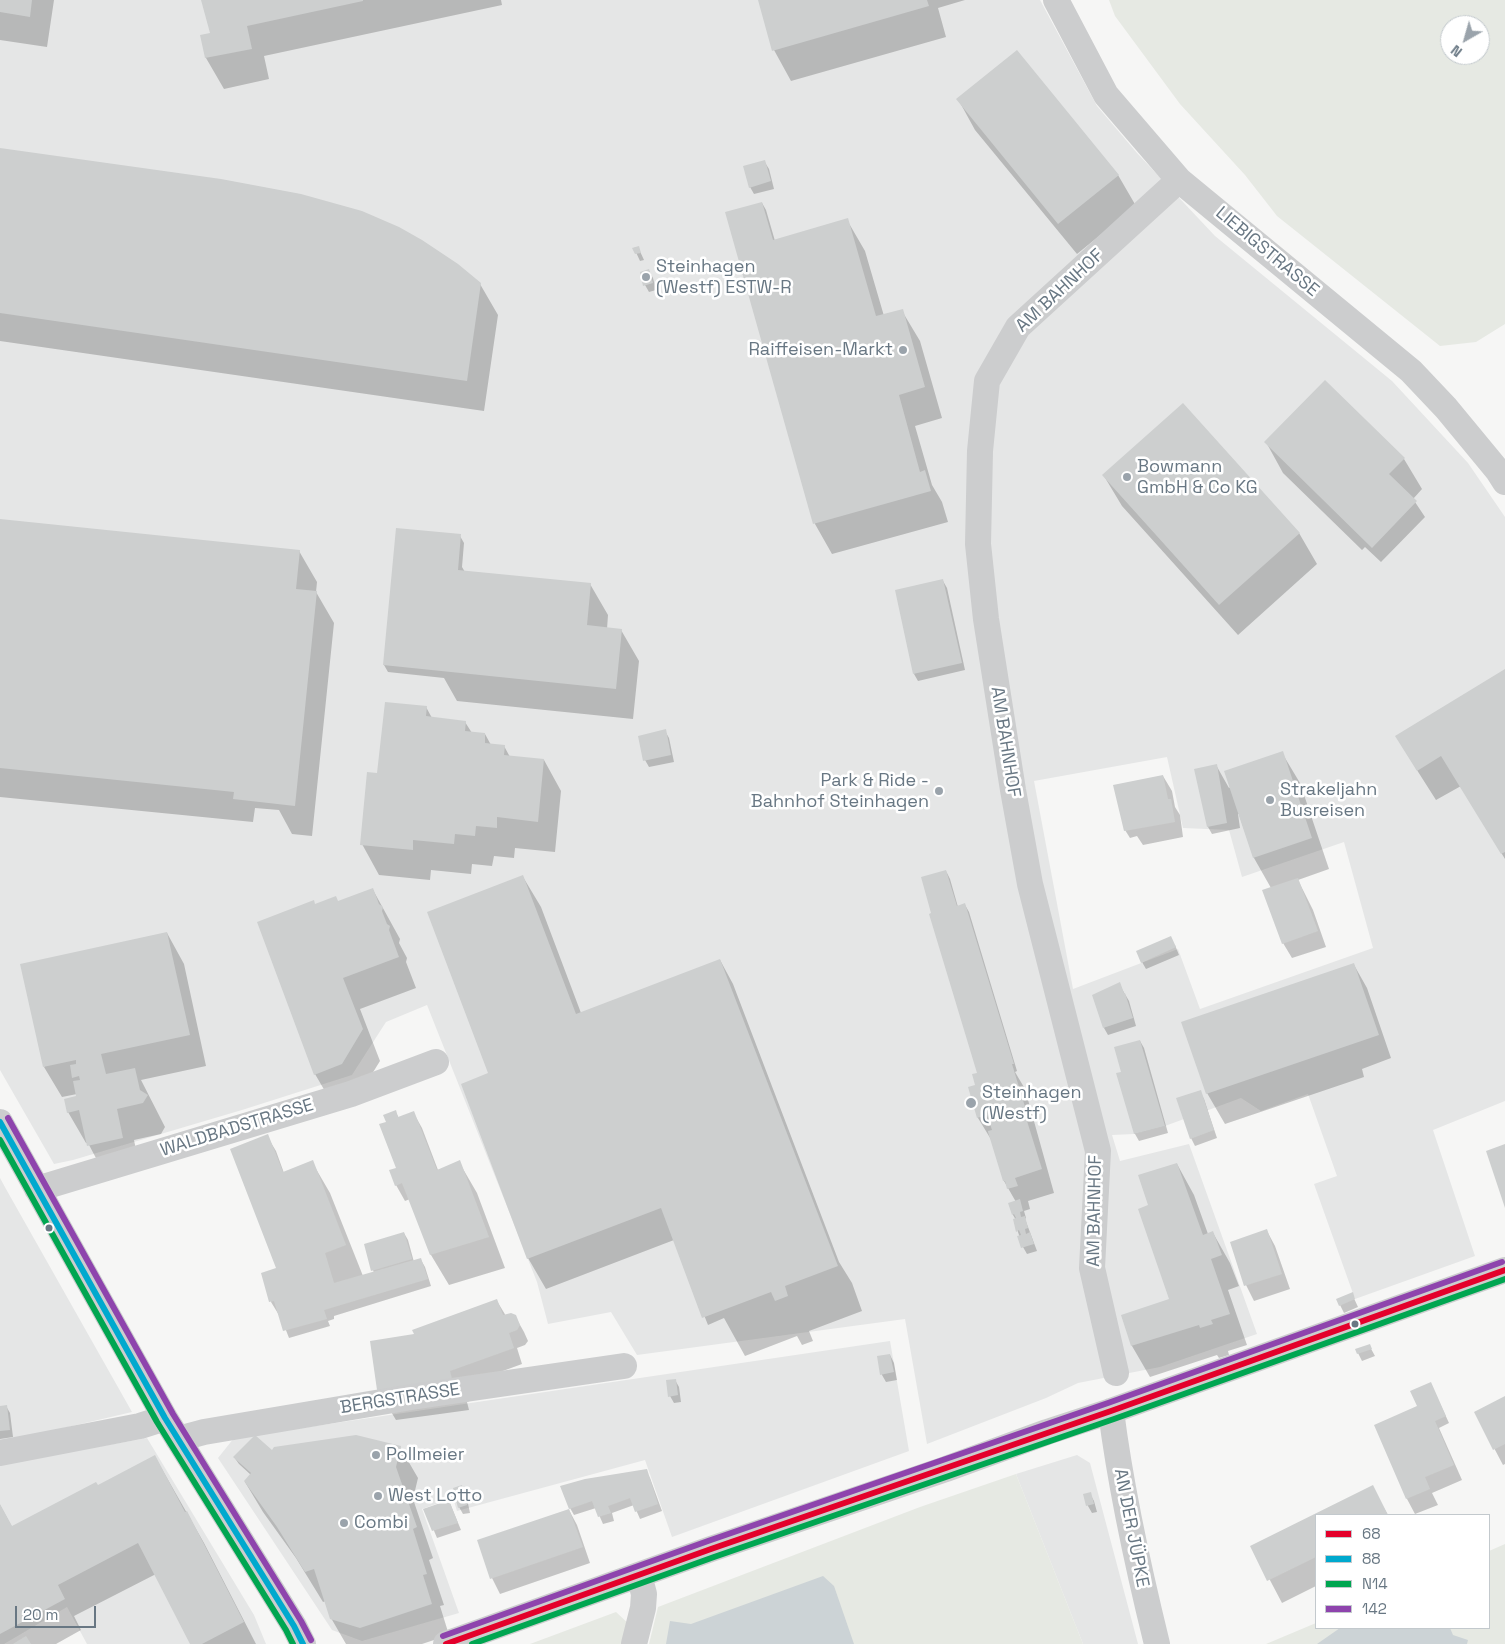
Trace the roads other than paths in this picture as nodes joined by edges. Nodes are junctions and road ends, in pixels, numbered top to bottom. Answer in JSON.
{"nodes":[{"id":1,"x":1056,"y":0,"type":"edge"},
{"id":2,"x":1179,"y":180,"type":"junction"},
{"id":3,"x":1505,"y":482,"type":"edge"},
{"id":4,"x":436,"y":1062,"type":"dead end"},
{"id":5,"x":0,"y":1122,"type":"edge"},
{"id":6,"x":37,"y":1189,"type":"junction"},
{"id":7,"x":1505,"y":1270,"type":"edge"},
{"id":8,"x":624,"y":1366,"type":"dead end"},
{"id":9,"x":1116,"y":1373,"type":"dead end"},
{"id":10,"x":1111,"y":1411,"type":"junction"},
{"id":11,"x":172,"y":1429,"type":"junction"},
{"id":12,"x":0,"y":1453,"type":"edge"},
{"id":13,"x":639,"y":1575,"type":"junction"},
{"id":14,"x":303,"y":1644,"type":"edge"},
{"id":15,"x":446,"y":1644,"type":"edge"},
{"id":16,"x":634,"y":1644,"type":"edge"},
{"id":17,"x":1157,"y":1644,"type":"edge"}],
"edges":[{"from":1,"to":2,"type":"street","name":"LIEBIGSTRASSE"},
{"from":2,"to":3,"type":"street","name":"LIEBIGSTRASSE"},
{"from":2,"to":9,"type":"street","name":"AM BAHNHOF"},
{"from":4,"to":6,"type":"street","name":"WALDBADSTRASSE"},
{"from":5,"to":6,"type":"street"},
{"from":6,"to":11,"type":"street"},
{"from":7,"to":10,"type":"street"},
{"from":8,"to":11,"type":"street","name":"BERGSTRASSE"},
{"from":10,"to":13,"type":"street"},
{"from":10,"to":17,"type":"street","name":"AN DER JÜPKE"},
{"from":11,"to":12,"type":"street","name":"BERGSTRASSE"},
{"from":11,"to":14,"type":"street"},
{"from":13,"to":15,"type":"street"},
{"from":13,"to":16,"type":"street"}]}
